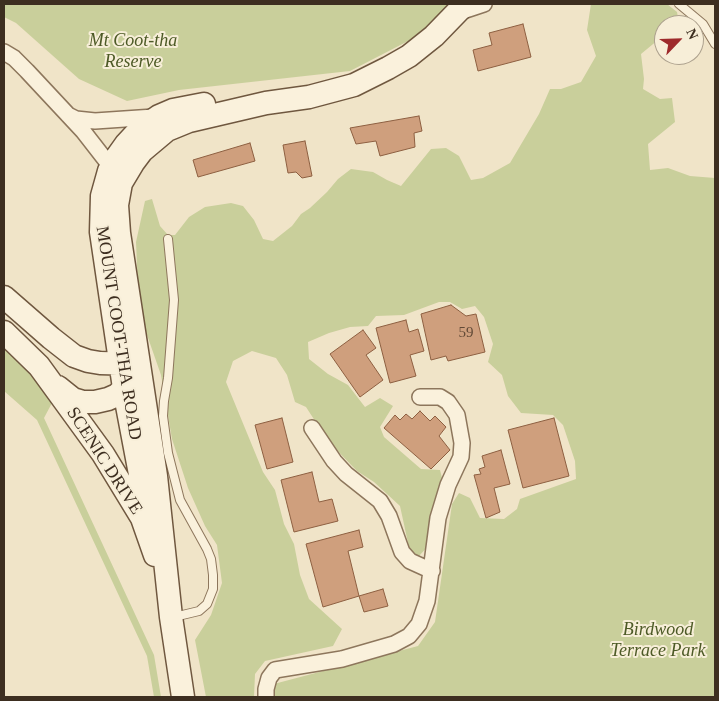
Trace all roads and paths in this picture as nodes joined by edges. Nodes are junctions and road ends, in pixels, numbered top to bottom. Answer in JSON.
{"nodes":[{"id":1,"x":484,"y":4,"type":"edge"},
{"id":2,"x":679,"y":4,"type":"edge"},
{"id":3,"x":461,"y":8,"type":"edge"},
{"id":4,"x":715,"y":44,"type":"edge"},
{"id":5,"x":4,"y":52,"type":"edge"},
{"id":6,"x":266,"y":103,"type":"junction"},
{"id":7,"x":65,"y":112,"type":"junction"},
{"id":8,"x":161,"y":115,"type":"junction"},
{"id":9,"x":116,"y":177,"type":"junction"},
{"id":10,"x":168,"y":239,"type":"dead end"},
{"id":11,"x":4,"y":297,"type":"edge"},
{"id":12,"x":4,"y":332,"type":"edge"},
{"id":13,"x":130,"y":364,"type":"junction"},
{"id":14,"x":38,"y":366,"type":"junction"},
{"id":15,"x":124,"y":389,"type":"junction"},
{"id":16,"x":420,"y":397,"type":"dead end"},
{"id":17,"x":312,"y":428,"type":"dead end"},
{"id":18,"x":157,"y":563,"type":"junction"},
{"id":19,"x":432,"y":572,"type":"junction"},
{"id":20,"x":171,"y":617,"type":"junction"},
{"id":21,"x":183,"y":697,"type":"edge"},
{"id":22,"x":266,"y":697,"type":"edge"}],
"edges":[{"from":1,"to":3,"type":"street"},
{"from":2,"to":4,"type":"lane"},
{"from":3,"to":6,"type":"main road"},
{"from":5,"to":7,"type":"street"},
{"from":6,"to":8,"type":"main road"},
{"from":6,"to":9,"type":"main road"},
{"from":7,"to":8,"type":"street"},
{"from":7,"to":9,"type":"street"},
{"from":8,"to":9,"type":"main road"},
{"from":9,"to":13,"type":"main road","name":"MOUNT COOT-THA ROAD"},
{"from":10,"to":20,"type":"lane"},
{"from":11,"to":13,"type":"main road"},
{"from":12,"to":14,"type":"main road","name":"SCENIC DRIVE"},
{"from":13,"to":15,"type":"main road","name":"SCENIC DRIVE"},
{"from":13,"to":20,"type":"main road","name":"MOUNT COOT-THA ROAD"},
{"from":14,"to":15,"type":"main road","name":"SCENIC DRIVE"},
{"from":14,"to":18,"type":"main road","name":"SCENIC DRIVE"},
{"from":15,"to":18,"type":"main road","name":"MOUNT COOT-THA ROAD"},
{"from":16,"to":19,"type":"street"},
{"from":17,"to":19,"type":"street"},
{"from":18,"to":20,"type":"main road","name":"MOUNT COOT-THA ROAD"},
{"from":19,"to":22,"type":"street"},
{"from":20,"to":21,"type":"main road","name":"MOUNT COOT-THA ROAD"}]}
